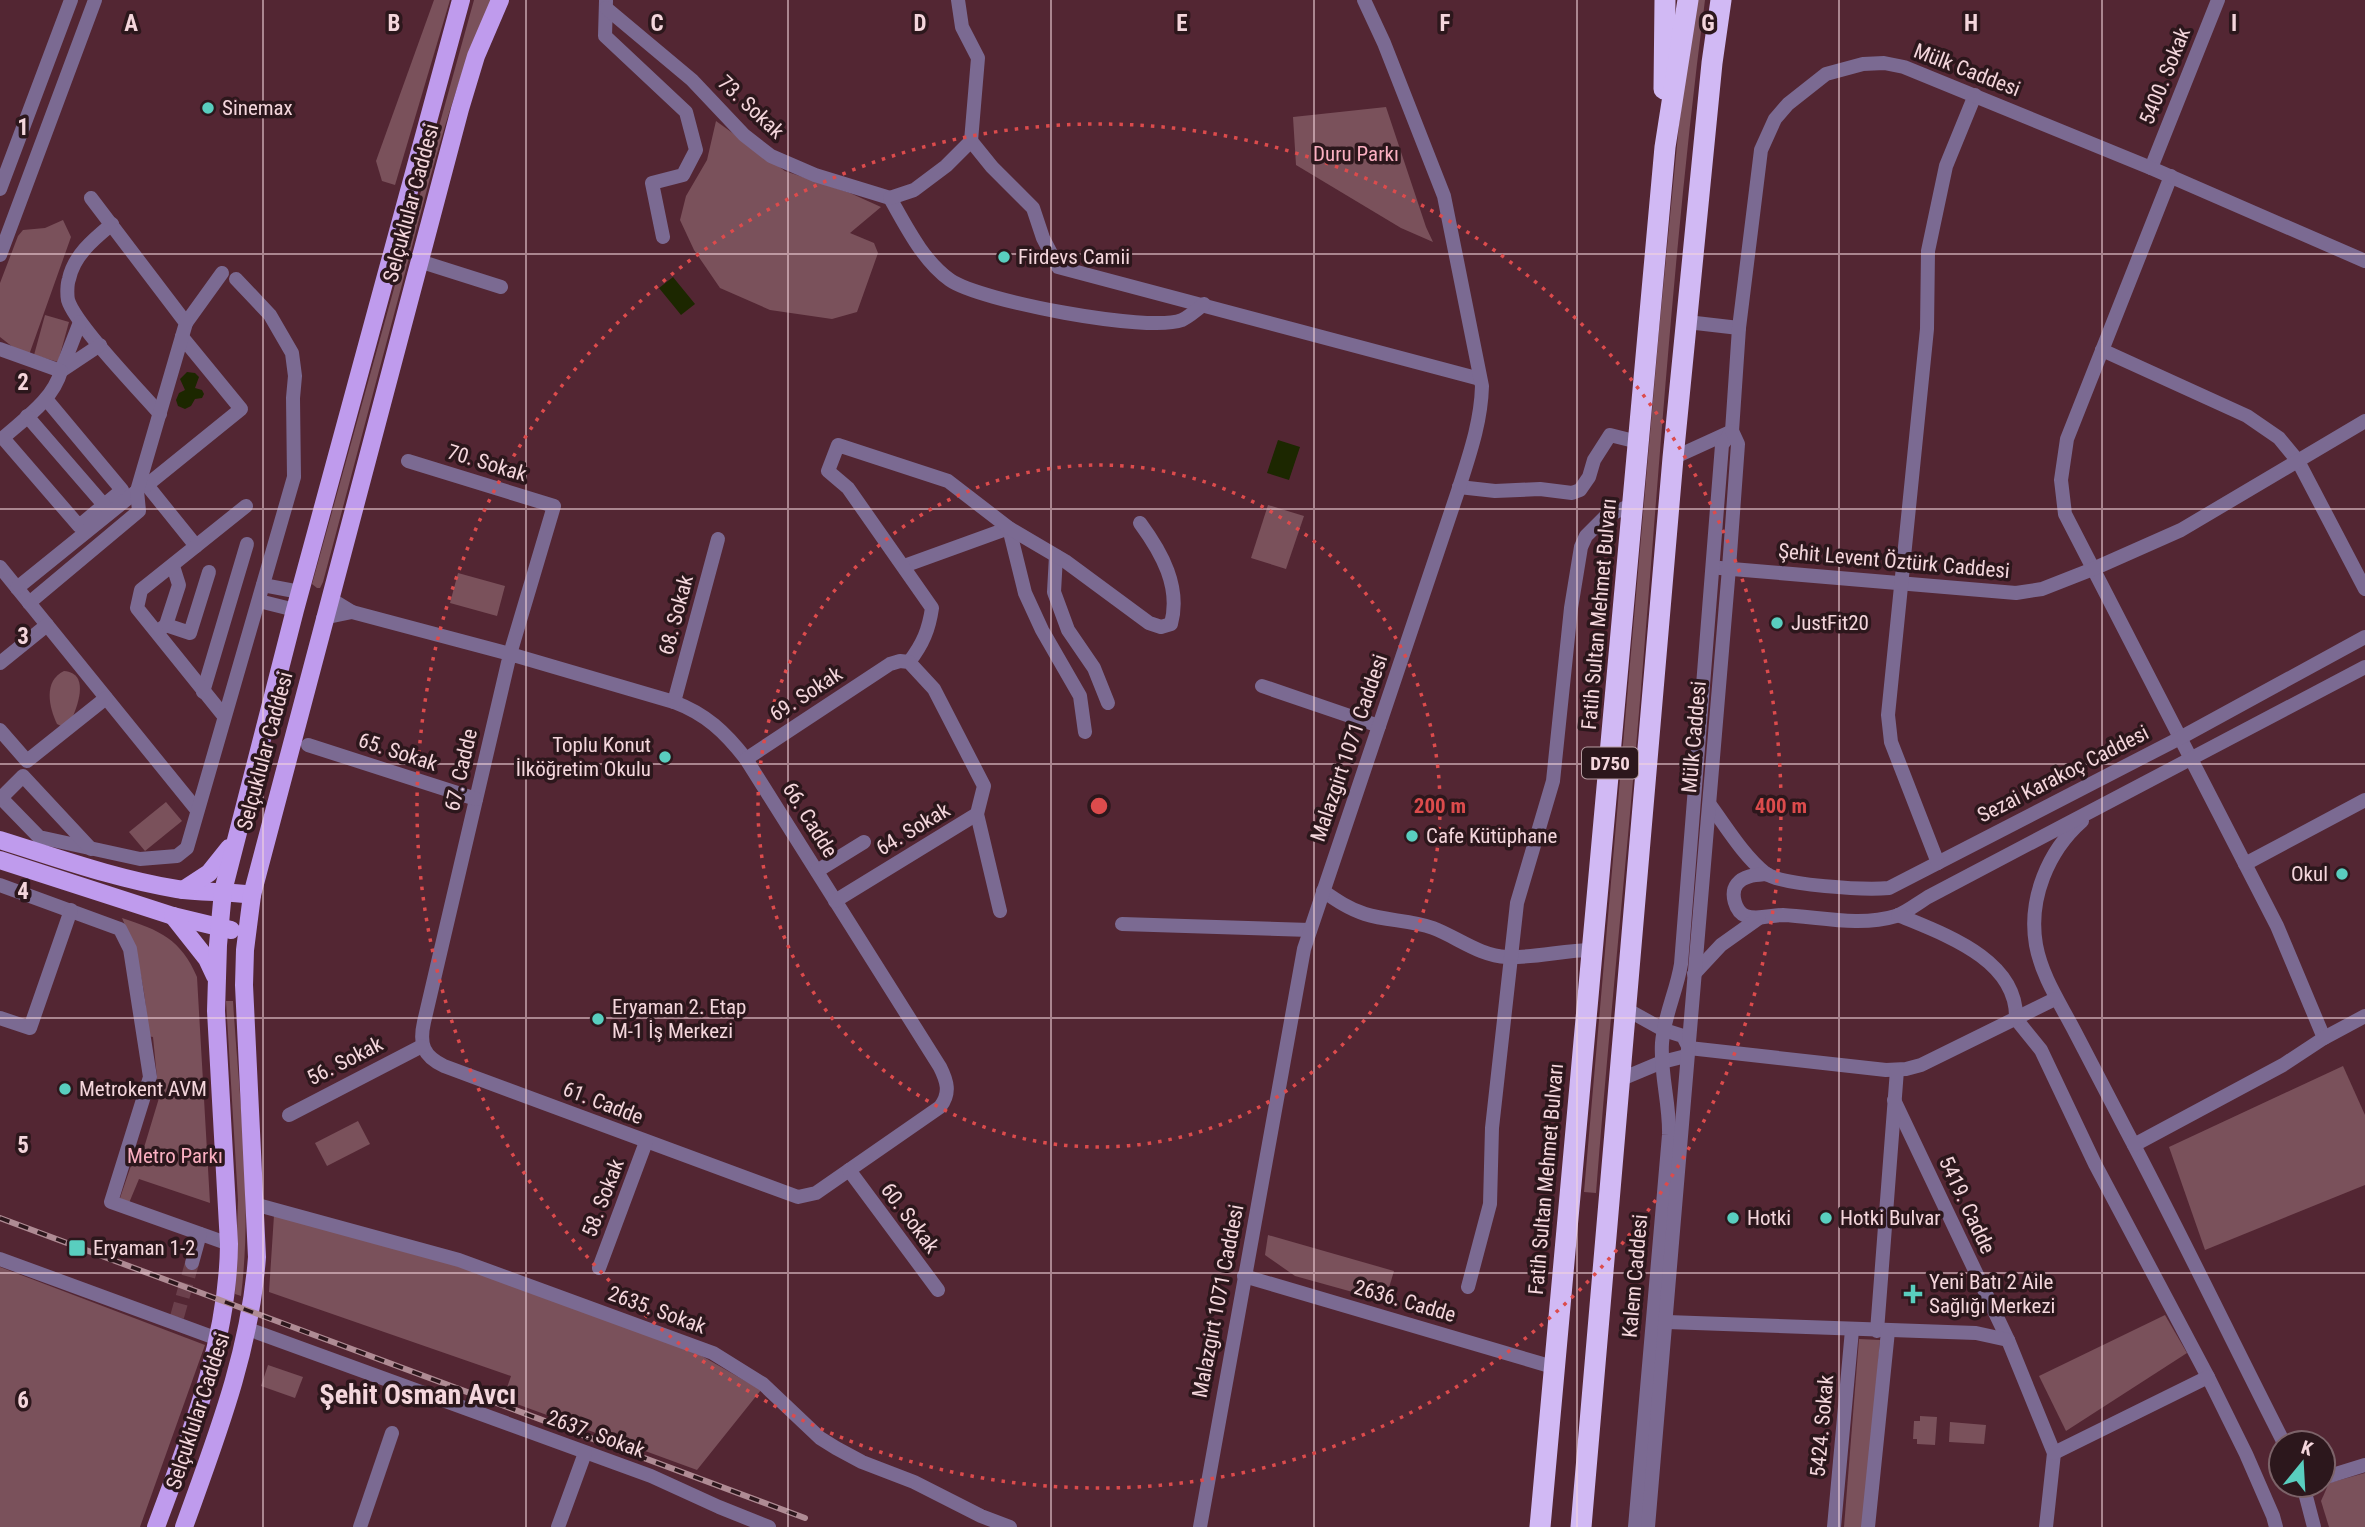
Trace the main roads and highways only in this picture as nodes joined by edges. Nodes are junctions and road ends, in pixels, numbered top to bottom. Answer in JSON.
{"nodes":[{"id":1,"x":461,"y":0,"type":"edge"},
{"id":2,"x":500,"y":0,"type":"edge"},
{"id":3,"x":1665,"y":0,"type":"edge"},
{"id":4,"x":1688,"y":0,"type":"edge"},
{"id":5,"x":1721,"y":0,"type":"edge"},
{"id":6,"x":1665,"y":147,"type":"junction"},
{"id":7,"x":299,"y":592,"type":"junction"},
{"id":8,"x":329,"y":598,"type":"junction"},
{"id":9,"x":295,"y":610,"type":"junction"},
{"id":10,"x":323,"y":618,"type":"junction"},
{"id":11,"x":235,"y":839,"type":"junction"},
{"id":12,"x":0,"y":840,"type":"edge"},
{"id":13,"x":0,"y":860,"type":"edge"},
{"id":14,"x":183,"y":890,"type":"junction"},
{"id":15,"x":223,"y":891,"type":"junction"},
{"id":16,"x":252,"y":895,"type":"junction"},
{"id":17,"x":173,"y":916,"type":"junction"},
{"id":18,"x":219,"y":928,"type":"junction"},
{"id":19,"x":246,"y":932,"type":"junction"},
{"id":20,"x":217,"y":979,"type":"junction"},
{"id":21,"x":159,"y":1518,"type":"edge"},
{"id":22,"x":189,"y":1524,"type":"edge"},
{"id":23,"x":1540,"y":1527,"type":"edge"},
{"id":24,"x":1581,"y":1527,"type":"edge"}],
"edges":[{"from":1,"to":7,"type":"main road","name":"Selçuklular Caddesi"},
{"from":2,"to":8,"type":"main road","name":"Selçuklular Caddesi"},
{"from":3,"to":6,"type":"highway"},
{"from":4,"to":6,"type":"highway","name":"Fatih Sultan Mehmet Bulvarı","number":"D750"},
{"from":5,"to":24,"type":"highway","number":"D750"},
{"from":6,"to":23,"type":"highway","name":"Fatih Sultan Mehmet Bulvarı","number":"D750"},
{"from":7,"to":8,"type":"main road"},
{"from":7,"to":9,"type":"main road","name":"Selçuklular Caddesi"},
{"from":8,"to":10,"type":"main road","name":"Selçuklular Caddesi"},
{"from":9,"to":10,"type":"main road"},
{"from":9,"to":11,"type":"main road","name":"Selçuklular Caddesi"},
{"from":10,"to":16,"type":"main road","name":"Selçuklular Caddesi"},
{"from":11,"to":14,"type":"main road"},
{"from":11,"to":15,"type":"main road","name":"Selçuklular Caddesi"},
{"from":12,"to":14,"type":"main road"},
{"from":13,"to":17,"type":"main road"},
{"from":14,"to":15,"type":"main road"},
{"from":15,"to":16,"type":"main road"},
{"from":15,"to":18,"type":"main road","name":"Selçuklular Caddesi"},
{"from":16,"to":19,"type":"main road","name":"Selçuklular Caddesi"},
{"from":17,"to":18,"type":"main road"},
{"from":17,"to":20,"type":"main road"},
{"from":18,"to":19,"type":"main road"},
{"from":18,"to":20,"type":"main road","name":"Selçuklular Caddesi"},
{"from":19,"to":22,"type":"main road","name":"Selçuklular Caddesi"},
{"from":20,"to":21,"type":"main road","name":"Selçuklular Caddesi"},
{"from":21,"to":22,"type":"main road"}]}
